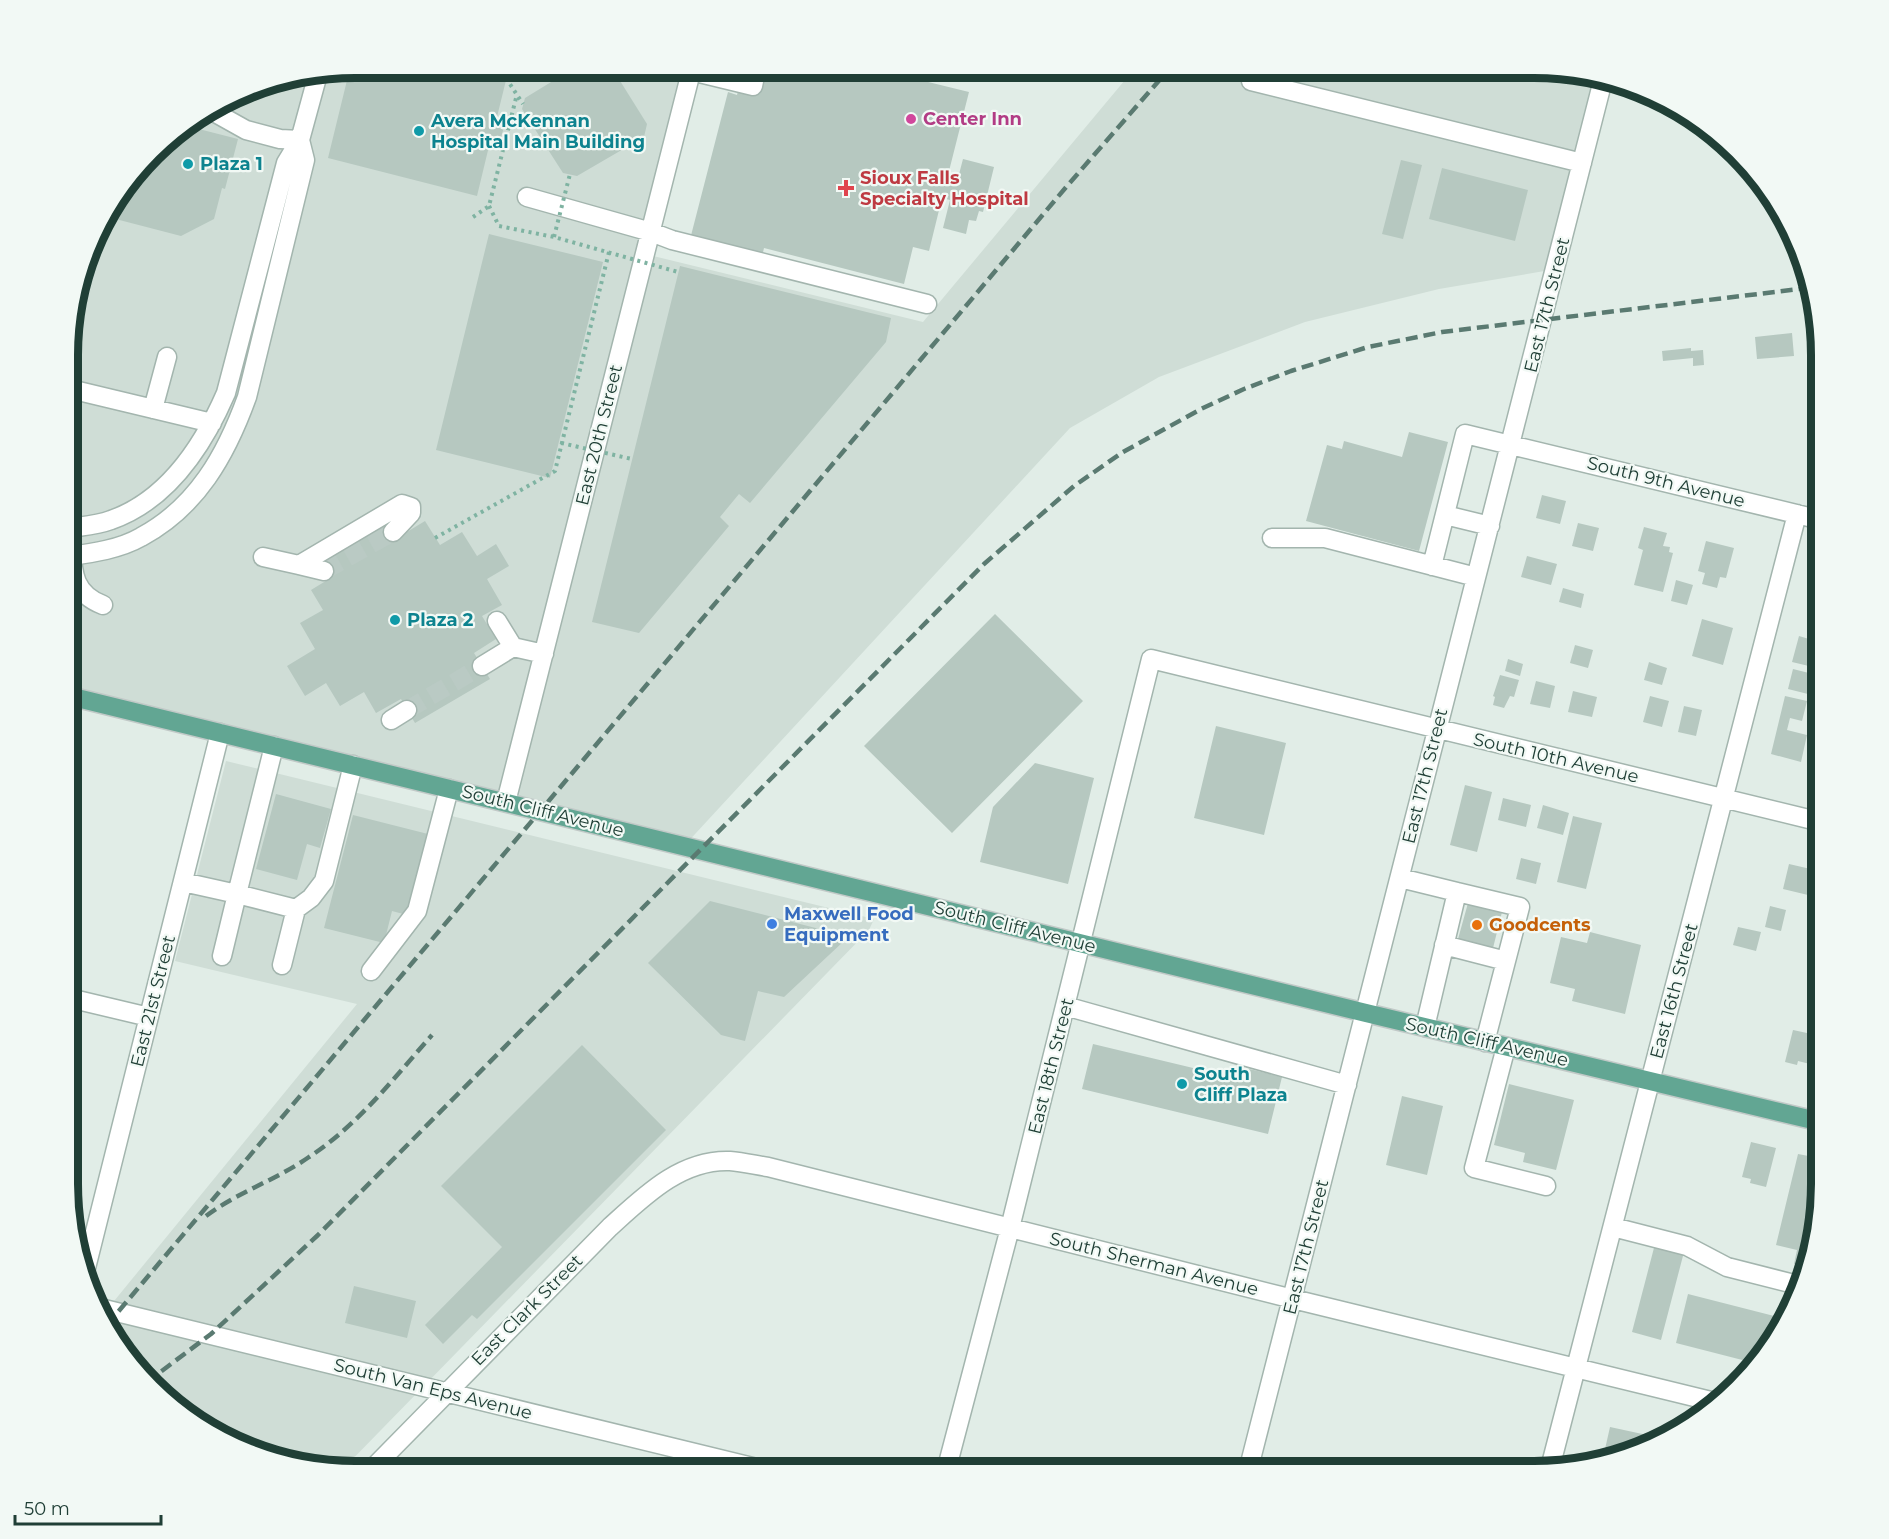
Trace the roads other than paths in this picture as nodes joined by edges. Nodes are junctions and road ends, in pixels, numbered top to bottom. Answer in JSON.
{"nodes":[{"id":1,"x":690,"y":78,"type":"edge"},
{"id":2,"x":724,"y":78,"type":"edge"},
{"id":3,"x":755,"y":78,"type":"edge"},
{"id":4,"x":316,"y":80,"type":"edge"},
{"id":5,"x":1251,"y":81,"type":"road end"},
{"id":6,"x":1601,"y":86,"type":"edge"},
{"id":7,"x":218,"y":114,"type":"edge"},
{"id":8,"x":300,"y":140,"type":"junction"},
{"id":9,"x":1582,"y":163,"type":"junction"},
{"id":10,"x":527,"y":197,"type":"dead end"},
{"id":11,"x":651,"y":232,"type":"junction"},
{"id":12,"x":260,"y":262,"type":"junction"},
{"id":13,"x":279,"y":266,"type":"junction"},
{"id":14,"x":927,"y":304,"type":"dead end"},
{"id":15,"x":167,"y":357,"type":"dead end"},
{"id":16,"x":78,"y":391,"type":"edge"},
{"id":17,"x":153,"y":409,"type":"junction"},
{"id":18,"x":212,"y":423,"type":"junction"},
{"id":19,"x":1511,"y":444,"type":"junction"},
{"id":20,"x":1445,"y":514,"type":"junction"},
{"id":21,"x":1797,"y":514,"type":"junction"},
{"id":22,"x":1811,"y":518,"type":"edge"},
{"id":23,"x":1490,"y":526,"type":"junction"},
{"id":24,"x":78,"y":527,"type":"edge"},
{"id":25,"x":393,"y":532,"type":"tunnel mouth"},
{"id":26,"x":1272,"y":538,"type":"dead end"},
{"id":27,"x":78,"y":555,"type":"edge"},
{"id":28,"x":263,"y":557,"type":"dead end"},
{"id":29,"x":299,"y":565,"type":"junction"},
{"id":30,"x":1432,"y":566,"type":"junction"},
{"id":31,"x":324,"y":571,"type":"tunnel mouth"},
{"id":32,"x":1476,"y":577,"type":"junction"},
{"id":33,"x":78,"y":583,"type":"edge"},
{"id":34,"x":103,"y":605,"type":"dead end"},
{"id":35,"x":497,"y":621,"type":"dead end"},
{"id":36,"x":513,"y":647,"type":"junction"},
{"id":37,"x":544,"y":654,"type":"junction"},
{"id":38,"x":1151,"y":659,"type":"joint"},
{"id":39,"x":482,"y":666,"type":"tunnel mouth"},
{"id":40,"x":78,"y":698,"type":"edge"},
{"id":41,"x":407,"y":710,"type":"tunnel mouth"},
{"id":42,"x":391,"y":720,"type":"dead end"},
{"id":43,"x":1437,"y":730,"type":"junction"},
{"id":44,"x":220,"y":733,"type":"junction"},
{"id":45,"x":274,"y":746,"type":"junction"},
{"id":46,"x":353,"y":765,"type":"junction"},
{"id":47,"x":449,"y":789,"type":"junction"},
{"id":48,"x":1724,"y":798,"type":"junction"},
{"id":49,"x":506,"y":802,"type":"junction"},
{"id":50,"x":1811,"y":820,"type":"edge"},
{"id":51,"x":1400,"y":878,"type":"junction"},
{"id":52,"x":183,"y":882,"type":"junction"},
{"id":53,"x":1457,"y":892,"type":"junction"},
{"id":54,"x":237,"y":894,"type":"junction"},
{"id":55,"x":296,"y":909,"type":"junction"},
{"id":56,"x":1081,"y":943,"type":"junction"},
{"id":57,"x":1444,"y":945,"type":"junction"},
{"id":58,"x":222,"y":956,"type":"dead end"},
{"id":59,"x":1506,"y":961,"type":"junction"},
{"id":60,"x":282,"y":965,"type":"dead end"},
{"id":61,"x":371,"y":971,"type":"dead end"},
{"id":62,"x":78,"y":1000,"type":"edge"},
{"id":63,"x":1065,"y":1006,"type":"junction"},
{"id":64,"x":1366,"y":1013,"type":"junction"},
{"id":65,"x":149,"y":1017,"type":"junction"},
{"id":66,"x":1425,"y":1027,"type":"junction"},
{"id":67,"x":1485,"y":1042,"type":"junction"},
{"id":68,"x":1506,"y":1047,"type":"junction"},
{"id":69,"x":1650,"y":1081,"type":"junction"},
{"id":70,"x":1347,"y":1085,"type":"junction"},
{"id":71,"x":1811,"y":1120,"type":"edge"},
{"id":72,"x":696,"y":1165,"type":"joint"},
{"id":73,"x":1546,"y":1186,"type":"dead end"},
{"id":74,"x":1613,"y":1227,"type":"junction"},
{"id":75,"x":1010,"y":1228,"type":"junction"},
{"id":76,"x":88,"y":1260,"type":"edge"},
{"id":77,"x":1792,"y":1284,"type":"edge"},
{"id":78,"x":1293,"y":1299,"type":"junction"},
{"id":79,"x":109,"y":1310,"type":"edge"},
{"id":80,"x":1577,"y":1369,"type":"junction"},
{"id":81,"x":446,"y":1392,"type":"junction"},
{"id":82,"x":1707,"y":1400,"type":"edge"},
{"id":83,"x":1553,"y":1460,"type":"edge"},
{"id":84,"x":380,"y":1461,"type":"edge"},
{"id":85,"x":728,"y":1461,"type":"edge"},
{"id":86,"x":949,"y":1461,"type":"edge"},
{"id":87,"x":1251,"y":1461,"type":"edge"}],
"edges":[{"from":1,"to":11,"type":"street","name":"East 20th Street"},
{"from":2,"to":3,"type":"street"},
{"from":4,"to":8,"type":"street"},
{"from":5,"to":9,"type":"street"},
{"from":6,"to":9,"type":"street","name":"East 17th Street"},
{"from":7,"to":8,"type":"street"},
{"from":8,"to":12,"type":"street"},
{"from":8,"to":13,"type":"street"},
{"from":9,"to":19,"type":"street","name":"East 17th Street"},
{"from":10,"to":11,"type":"street"},
{"from":11,"to":14,"type":"street"},
{"from":11,"to":37,"type":"street","name":"East 20th Street"},
{"from":12,"to":13,"type":"street"},
{"from":12,"to":18,"type":"street"},
{"from":13,"to":27,"type":"street"},
{"from":15,"to":17,"type":"street"},
{"from":16,"to":17,"type":"street"},
{"from":17,"to":18,"type":"street"},
{"from":18,"to":24,"type":"street"},
{"from":19,"to":20,"type":"street","name":"South 9th Avenue"},
{"from":19,"to":21,"type":"street","name":"South 9th Avenue"},
{"from":19,"to":23,"type":"street","name":"East 17th Street"},
{"from":20,"to":23,"type":"street"},
{"from":20,"to":30,"type":"street"},
{"from":21,"to":22,"type":"street","name":"South 9th Avenue"},
{"from":21,"to":48,"type":"street","name":"East 16th Street"},
{"from":23,"to":32,"type":"street","name":"East 17th Street"},
{"from":25,"to":29,"type":"street"},
{"from":26,"to":30,"type":"street"},
{"from":28,"to":29,"type":"street"},
{"from":29,"to":31,"type":"street"},
{"from":30,"to":32,"type":"street"},
{"from":32,"to":43,"type":"street","name":"East 17th Street"},
{"from":33,"to":34,"type":"street"},
{"from":35,"to":36,"type":"street"},
{"from":36,"to":37,"type":"street"},
{"from":36,"to":39,"type":"street"},
{"from":37,"to":49,"type":"street","name":"East 20th Street"},
{"from":38,"to":43,"type":"street","name":"South 10th Avenue"},
{"from":38,"to":56,"type":"street","name":"East 18th Street"},
{"from":40,"to":44,"type":"main road","name":"South Cliff Avenue"},
{"from":41,"to":42,"type":"street"},
{"from":43,"to":48,"type":"street","name":"South 10th Avenue"},
{"from":43,"to":51,"type":"street","name":"East 17th Street"},
{"from":44,"to":45,"type":"main road","name":"South Cliff Avenue"},
{"from":44,"to":52,"type":"street","name":"East 21st Street"},
{"from":45,"to":46,"type":"main road","name":"South Cliff Avenue"},
{"from":45,"to":54,"type":"street"},
{"from":46,"to":47,"type":"main road","name":"South Cliff Avenue"},
{"from":46,"to":55,"type":"street"},
{"from":47,"to":49,"type":"main road","name":"South Cliff Avenue"},
{"from":47,"to":61,"type":"street"},
{"from":48,"to":50,"type":"street","name":"South 10th Avenue"},
{"from":48,"to":69,"type":"street","name":"East 16th Street"},
{"from":49,"to":56,"type":"main road","name":"South Cliff Avenue"},
{"from":51,"to":53,"type":"street"},
{"from":51,"to":64,"type":"street","name":"East 17th Street"},
{"from":52,"to":54,"type":"street"},
{"from":52,"to":65,"type":"street","name":"East 21st Street"},
{"from":53,"to":57,"type":"street"},
{"from":53,"to":59,"type":"street"},
{"from":54,"to":55,"type":"street"},
{"from":54,"to":58,"type":"street"},
{"from":55,"to":60,"type":"street"},
{"from":56,"to":63,"type":"street","name":"East 18th Street"},
{"from":56,"to":64,"type":"main road","name":"South Cliff Avenue"},
{"from":57,"to":59,"type":"street"},
{"from":57,"to":66,"type":"street"},
{"from":59,"to":67,"type":"street"},
{"from":62,"to":65,"type":"street"},
{"from":63,"to":70,"type":"street"},
{"from":63,"to":75,"type":"street","name":"East 18th Street"},
{"from":64,"to":66,"type":"main road","name":"South Cliff Avenue"},
{"from":64,"to":70,"type":"street","name":"East 17th Street"},
{"from":65,"to":76,"type":"street","name":"East 21st Street"},
{"from":66,"to":67,"type":"main road","name":"South Cliff Avenue"},
{"from":67,"to":68,"type":"main road","name":"South Cliff Avenue"},
{"from":68,"to":69,"type":"main road","name":"South Cliff Avenue"},
{"from":68,"to":73,"type":"street"},
{"from":69,"to":71,"type":"main road","name":"South Cliff Avenue"},
{"from":69,"to":74,"type":"street","name":"East 16th Street"},
{"from":70,"to":78,"type":"street","name":"East 17th Street"},
{"from":72,"to":75,"type":"street","name":"South Sherman Avenue"},
{"from":72,"to":81,"type":"street","name":"East Clark Street"},
{"from":74,"to":77,"type":"street"},
{"from":74,"to":80,"type":"street","name":"East 16th Street"},
{"from":75,"to":78,"type":"street","name":"South Sherman Avenue"},
{"from":75,"to":86,"type":"street","name":"East 18th Street"},
{"from":78,"to":80,"type":"street","name":"South Sherman Avenue"},
{"from":78,"to":87,"type":"street","name":"East 17th Street"},
{"from":79,"to":81,"type":"street","name":"South Van Eps Avenue"},
{"from":80,"to":82,"type":"street","name":"South Sherman Avenue"},
{"from":80,"to":83,"type":"street","name":"East 16th Street"},
{"from":81,"to":84,"type":"street","name":"East Clark Street"},
{"from":81,"to":85,"type":"street","name":"South Van Eps Avenue"}]}
